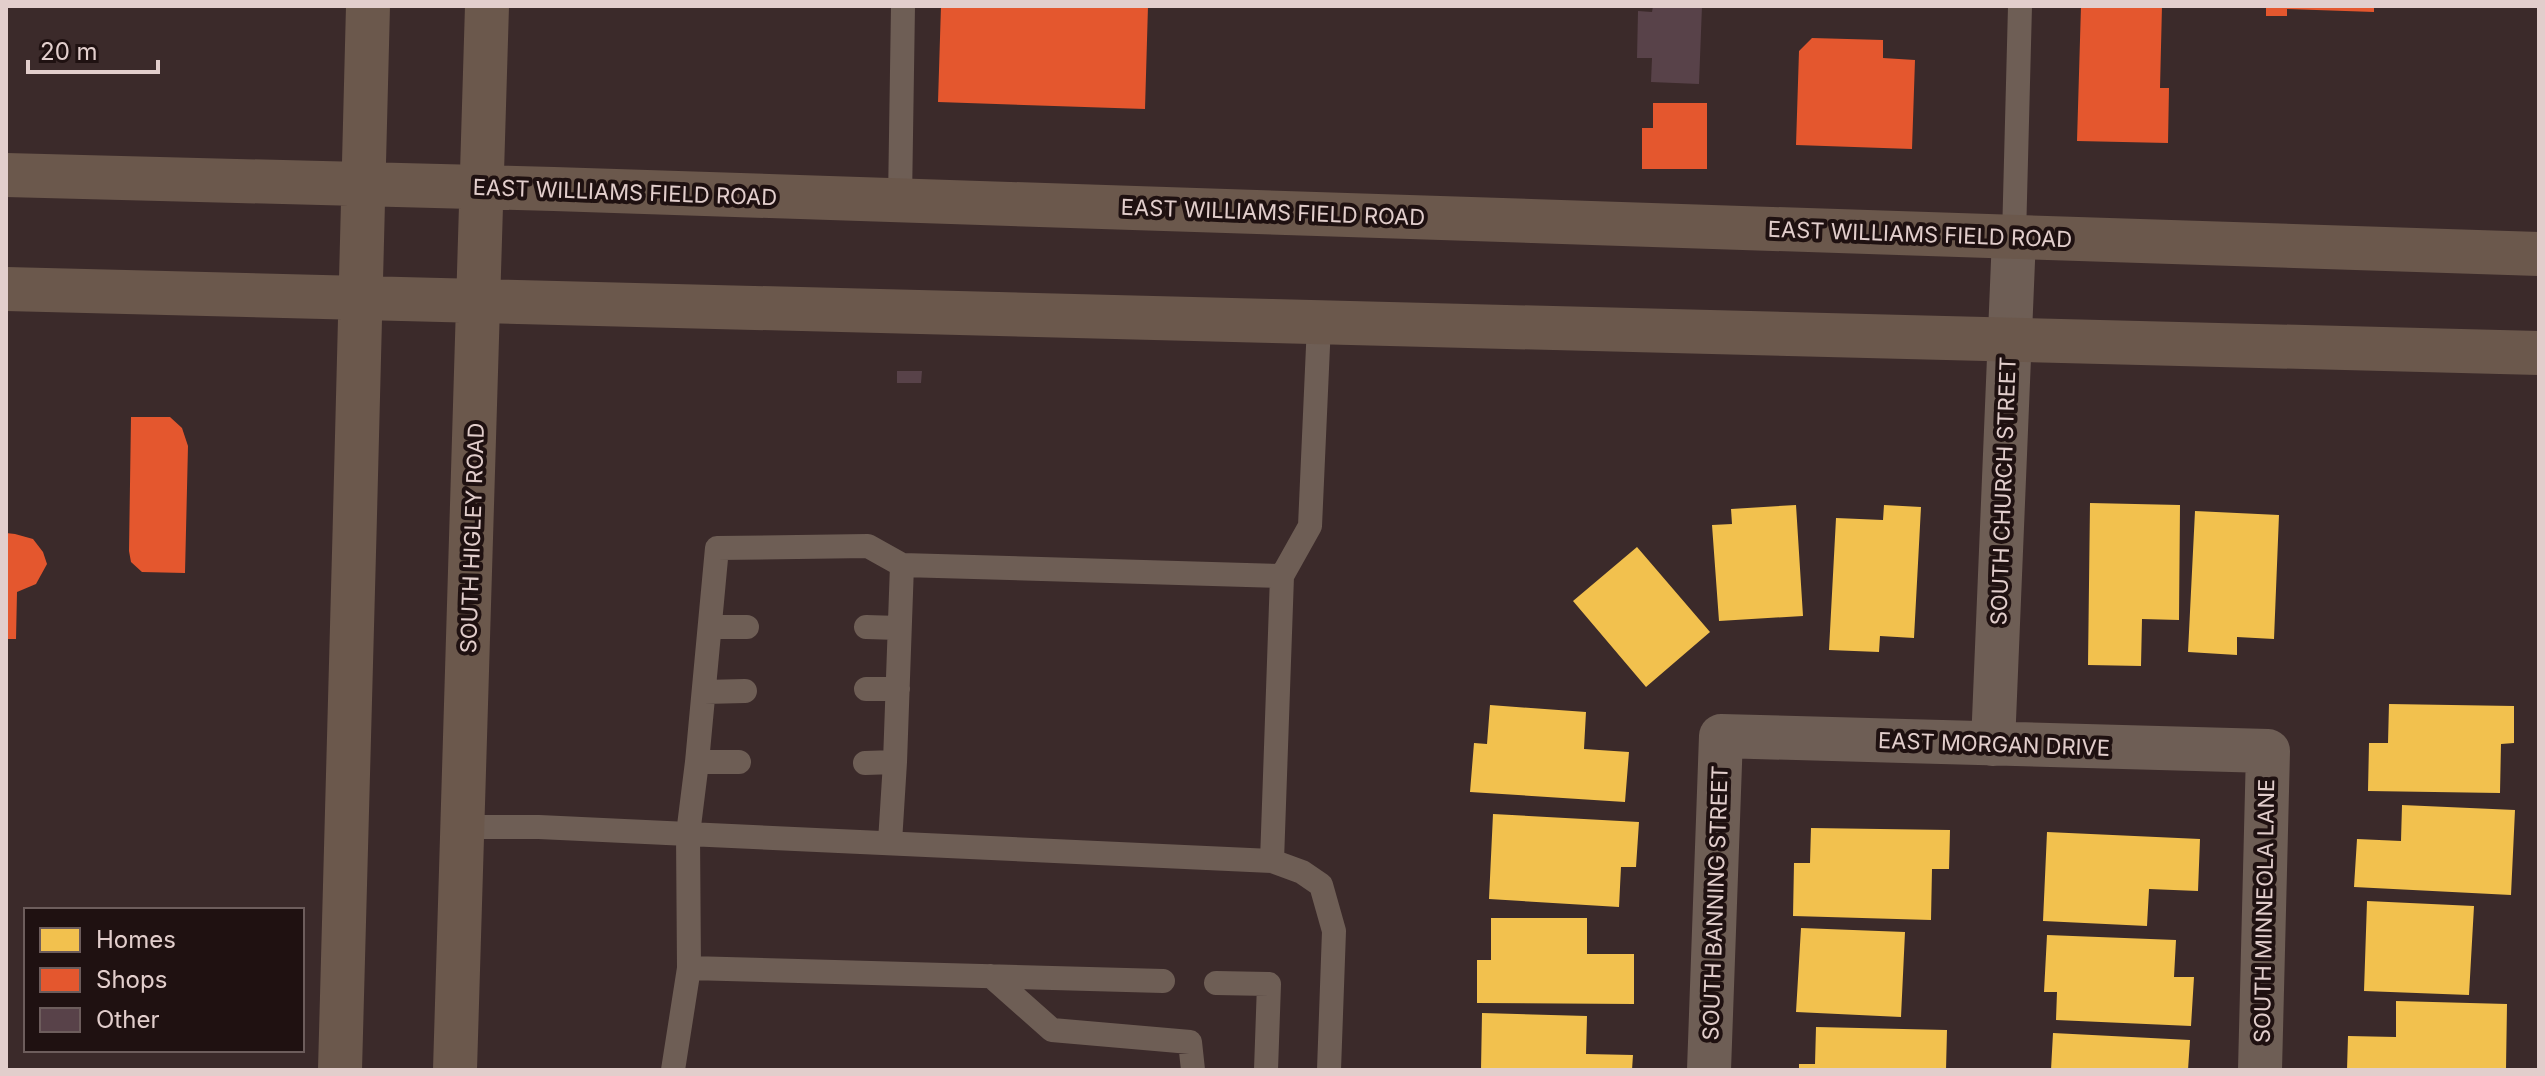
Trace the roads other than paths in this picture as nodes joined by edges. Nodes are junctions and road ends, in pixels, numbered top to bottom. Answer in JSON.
{"nodes":[{"id":1,"x":368,"y":6,"type":"edge"},
{"id":2,"x":487,"y":6,"type":"edge"},
{"id":3,"x":903,"y":6,"type":"edge"},
{"id":4,"x":2020,"y":6,"type":"edge"},
{"id":5,"x":6,"y":175,"type":"edge"},
{"id":6,"x":364,"y":184,"type":"junction"},
{"id":7,"x":481,"y":187,"type":"junction"},
{"id":8,"x":900,"y":200,"type":"junction"},
{"id":9,"x":2014,"y":237,"type":"junction"},
{"id":10,"x":2539,"y":254,"type":"edge"},
{"id":11,"x":6,"y":289,"type":"edge"},
{"id":12,"x":363,"y":297,"type":"junction"},
{"id":13,"x":479,"y":302,"type":"junction"},
{"id":14,"x":1319,"y":324,"type":"junction"},
{"id":15,"x":2539,"y":325,"type":"edge"},
{"id":16,"x":2009,"y":341,"type":"junction"},
{"id":17,"x":2475,"y":352,"type":"junction"},
{"id":18,"x":2539,"y":353,"type":"edge"},
{"id":19,"x":902,"y":565,"type":"junction"},
{"id":20,"x":1282,"y":576,"type":"junction"},
{"id":21,"x":710,"y":627,"type":"junction"},
{"id":22,"x":747,"y":627,"type":"dead end"},
{"id":23,"x":866,"y":627,"type":"dead end"},
{"id":24,"x":899,"y":628,"type":"junction"},
{"id":25,"x":866,"y":689,"type":"dead end"},
{"id":26,"x":898,"y":689,"type":"junction"},
{"id":27,"x":745,"y":691,"type":"dead end"},
{"id":28,"x":704,"y":692,"type":"junction"},
{"id":29,"x":1721,"y":736,"type":"joint"},
{"id":30,"x":1993,"y":744,"type":"junction"},
{"id":31,"x":2268,"y":751,"type":"joint"},
{"id":32,"x":697,"y":762,"type":"junction"},
{"id":33,"x":739,"y":762,"type":"dead end"},
{"id":34,"x":895,"y":762,"type":"junction"},
{"id":35,"x":865,"y":763,"type":"dead end"},
{"id":36,"x":464,"y":827,"type":"junction"},
{"id":37,"x":688,"y":834,"type":"junction"},
{"id":38,"x":890,"y":842,"type":"junction"},
{"id":39,"x":1272,"y":861,"type":"junction"},
{"id":40,"x":689,"y":968,"type":"junction"},
{"id":41,"x":991,"y":976,"type":"junction"},
{"id":42,"x":1163,"y":981,"type":"dead end"},
{"id":43,"x":1216,"y":983,"type":"dead end"},
{"id":44,"x":340,"y":1070,"type":"edge"},
{"id":45,"x":455,"y":1070,"type":"edge"},
{"id":46,"x":673,"y":1070,"type":"edge"},
{"id":47,"x":1193,"y":1070,"type":"edge"},
{"id":48,"x":1266,"y":1070,"type":"edge"},
{"id":49,"x":1329,"y":1070,"type":"edge"},
{"id":50,"x":1709,"y":1070,"type":"edge"},
{"id":51,"x":2260,"y":1070,"type":"edge"}],
"edges":[{"from":1,"to":6,"type":"main road"},
{"from":2,"to":7,"type":"main road","name":"SOUTH HIGLEY ROAD"},
{"from":3,"to":8,"type":"lane"},
{"from":4,"to":9,"type":"lane"},
{"from":5,"to":6,"type":"main road","name":"EAST WILLIAMS FIELD ROAD"},
{"from":6,"to":7,"type":"main road","name":"EAST WILLIAMS FIELD ROAD"},
{"from":6,"to":12,"type":"main road"},
{"from":7,"to":8,"type":"main road","name":"EAST WILLIAMS FIELD ROAD"},
{"from":7,"to":13,"type":"main road","name":"SOUTH HIGLEY ROAD"},
{"from":8,"to":9,"type":"main road","name":"EAST WILLIAMS FIELD ROAD"},
{"from":9,"to":10,"type":"main road","name":"EAST WILLIAMS FIELD ROAD"},
{"from":9,"to":16,"type":"street","name":"SOUTH CHURCH STREET"},
{"from":11,"to":12,"type":"main road"},
{"from":12,"to":13,"type":"main road"},
{"from":12,"to":44,"type":"main road"},
{"from":13,"to":14,"type":"main road"},
{"from":13,"to":36,"type":"main road","name":"SOUTH HIGLEY ROAD"},
{"from":14,"to":16,"type":"main road"},
{"from":14,"to":20,"type":"lane"},
{"from":15,"to":17,"type":"main road"},
{"from":16,"to":17,"type":"main road"},
{"from":16,"to":30,"type":"street","name":"SOUTH CHURCH STREET"},
{"from":17,"to":18,"type":"main road"},
{"from":19,"to":20,"type":"lane"},
{"from":19,"to":21,"type":"lane"},
{"from":19,"to":24,"type":"lane"},
{"from":20,"to":39,"type":"lane"},
{"from":21,"to":22,"type":"lane"},
{"from":21,"to":28,"type":"lane"},
{"from":23,"to":24,"type":"lane"},
{"from":24,"to":26,"type":"lane"},
{"from":25,"to":26,"type":"lane"},
{"from":26,"to":34,"type":"lane"},
{"from":27,"to":28,"type":"lane"},
{"from":28,"to":32,"type":"lane"},
{"from":29,"to":30,"type":"street","name":"EAST MORGAN DRIVE"},
{"from":29,"to":50,"type":"street","name":"SOUTH BANNING STREET"},
{"from":30,"to":31,"type":"street","name":"EAST MORGAN DRIVE"},
{"from":31,"to":51,"type":"street","name":"SOUTH MINNEOLA LANE"},
{"from":32,"to":33,"type":"lane"},
{"from":32,"to":37,"type":"lane"},
{"from":34,"to":35,"type":"lane"},
{"from":34,"to":38,"type":"lane"},
{"from":36,"to":37,"type":"lane"},
{"from":36,"to":45,"type":"main road","name":"SOUTH HIGLEY ROAD"},
{"from":37,"to":38,"type":"lane"},
{"from":37,"to":40,"type":"lane"},
{"from":38,"to":39,"type":"lane"},
{"from":39,"to":49,"type":"lane"},
{"from":40,"to":41,"type":"lane"},
{"from":40,"to":46,"type":"lane"},
{"from":41,"to":42,"type":"lane"},
{"from":41,"to":47,"type":"lane"},
{"from":43,"to":48,"type":"lane"}]}
